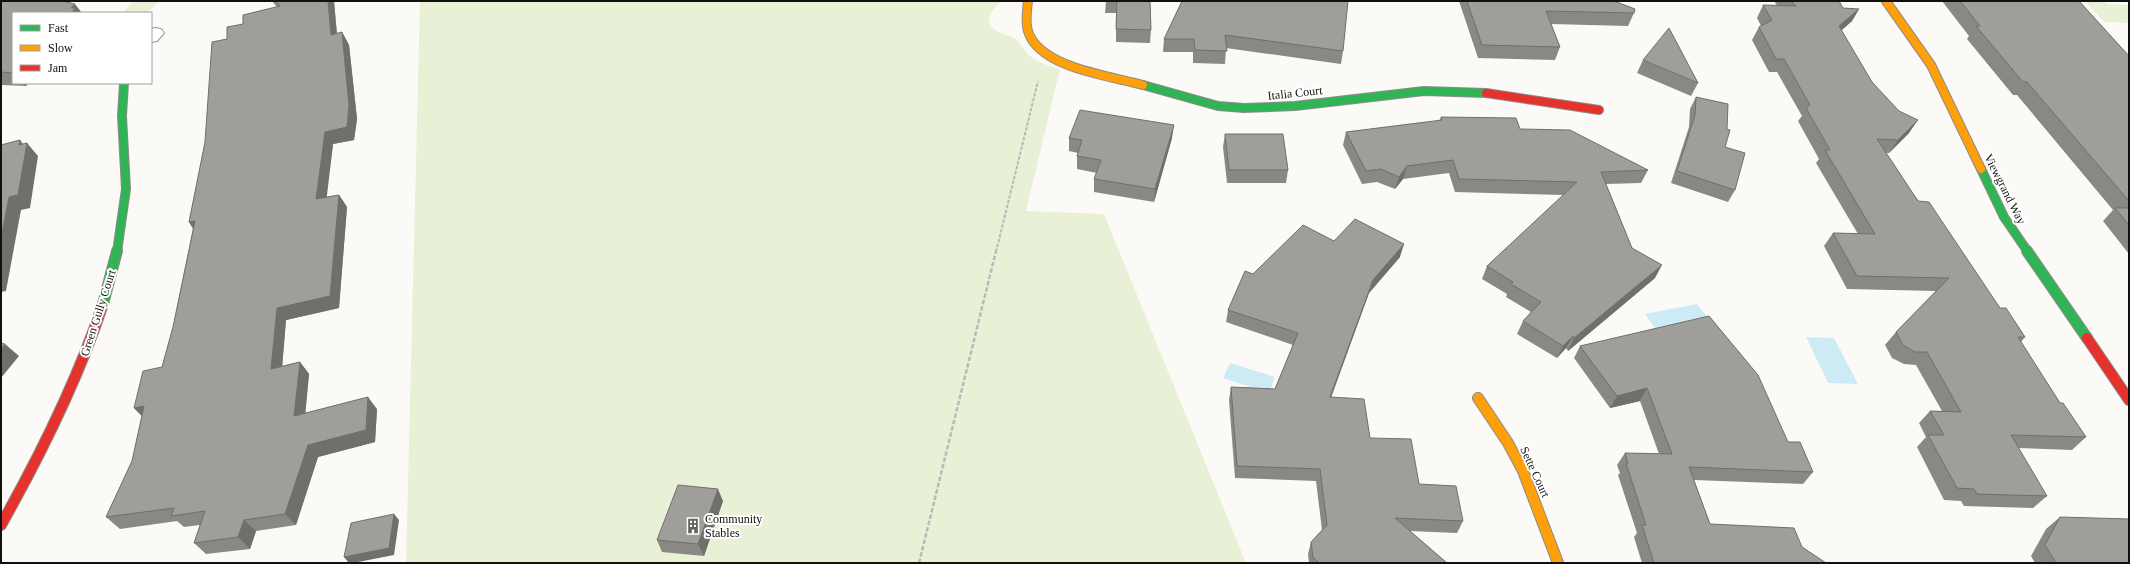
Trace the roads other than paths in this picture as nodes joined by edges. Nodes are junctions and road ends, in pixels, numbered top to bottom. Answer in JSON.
{"nodes":[{"id":1,"x":1028,"y":1,"type":"edge"},
{"id":2,"x":1886,"y":1,"type":"edge"},
{"id":3,"x":124,"y":84,"type":"edge"},
{"id":4,"x":1599,"y":110,"type":"dead end"},
{"id":5,"x":1478,"y":398,"type":"dead end"},
{"id":6,"x":2129,"y":400,"type":"edge"},
{"id":7,"x":1,"y":525,"type":"edge"},
{"id":8,"x":1558,"y":563,"type":"edge"}],
"edges":[{"from":1,"to":4,"type":"street","name":"Italia Court"},
{"from":2,"to":6,"type":"street","name":"Viewgrand Way"},
{"from":3,"to":7,"type":"street","name":"Green Gully Court"},
{"from":5,"to":8,"type":"street","name":"Sette Court"}]}
